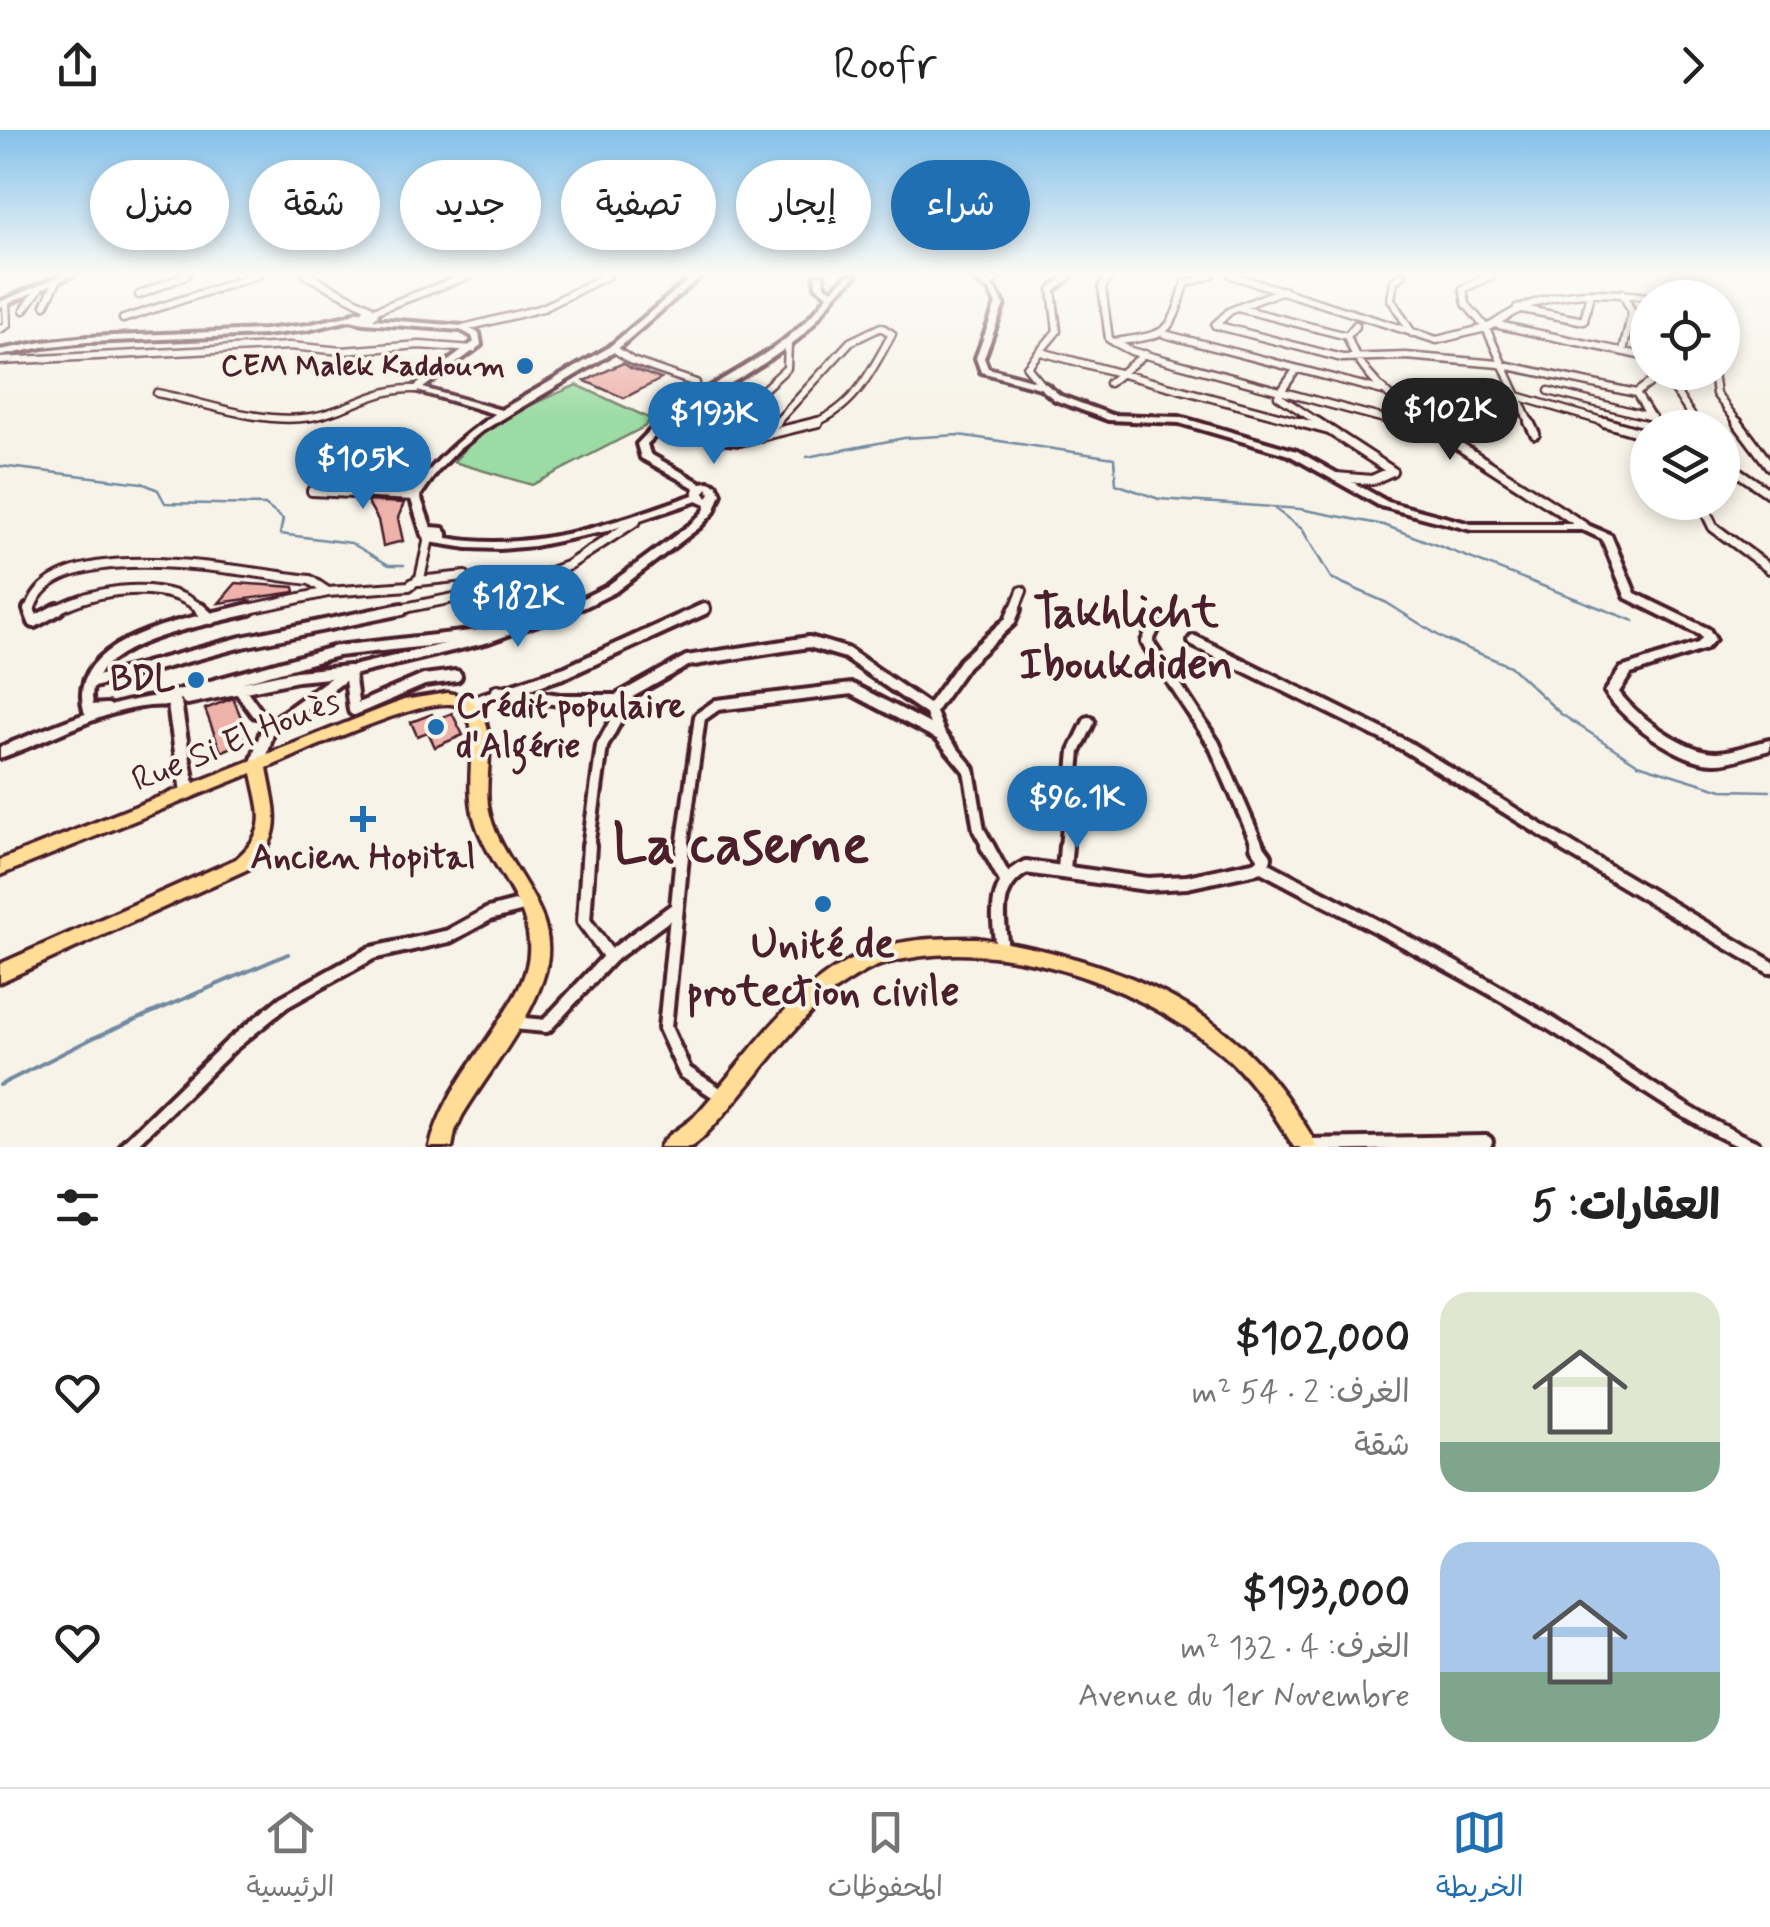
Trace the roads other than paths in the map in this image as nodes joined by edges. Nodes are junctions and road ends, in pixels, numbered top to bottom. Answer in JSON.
{"nodes":[{"id":1,"x":331,"y":322,"type":"edge"},
{"id":2,"x":422,"y":322,"type":"edge"},
{"id":3,"x":485,"y":322,"type":"edge"},
{"id":4,"x":641,"y":322,"type":"edge"},
{"id":5,"x":806,"y":322,"type":"edge"},
{"id":6,"x":994,"y":322,"type":"edge"},
{"id":7,"x":1056,"y":322,"type":"edge"},
{"id":8,"x":1107,"y":322,"type":"edge"},
{"id":9,"x":1174,"y":322,"type":"edge"},
{"id":10,"x":1218,"y":322,"type":"edge"},
{"id":11,"x":1294,"y":322,"type":"edge"},
{"id":12,"x":1380,"y":322,"type":"edge"},
{"id":13,"x":1405,"y":322,"type":"edge"},
{"id":14,"x":1486,"y":322,"type":"edge"},
{"id":15,"x":1495,"y":322,"type":"edge"},
{"id":16,"x":1584,"y":322,"type":"edge"},
{"id":17,"x":1627,"y":322,"type":"edge"},
{"id":18,"x":1356,"y":325,"type":"dead end"},
{"id":19,"x":1490,"y":326,"type":"junction"},
{"id":20,"x":463,"y":328,"type":"junction"},
{"id":21,"x":1412,"y":333,"type":"junction"},
{"id":22,"x":1164,"y":334,"type":"junction"},
{"id":23,"x":1347,"y":336,"type":"junction"},
{"id":24,"x":1114,"y":342,"type":"junction"},
{"id":25,"x":1582,"y":342,"type":"junction"},
{"id":26,"x":788,"y":343,"type":"junction"},
{"id":27,"x":473,"y":348,"type":"junction"},
{"id":28,"x":613,"y":348,"type":"junction"},
{"id":29,"x":1623,"y":351,"type":"junction"},
{"id":30,"x":1041,"y":352,"type":"junction"},
{"id":31,"x":0,"y":353,"type":"edge"},
{"id":32,"x":1630,"y":353,"type":"edge"},
{"id":33,"x":1145,"y":354,"type":"junction"},
{"id":34,"x":1352,"y":359,"type":"junction"},
{"id":35,"x":0,"y":361,"type":"edge"},
{"id":36,"x":1499,"y":364,"type":"junction"},
{"id":37,"x":1296,"y":370,"type":"junction"},
{"id":38,"x":1124,"y":374,"type":"junction"},
{"id":39,"x":696,"y":382,"type":"dead end"},
{"id":40,"x":1109,"y":383,"type":"dead end"},
{"id":41,"x":1043,"y":386,"type":"junction"},
{"id":42,"x":416,"y":389,"type":"junction"},
{"id":43,"x":1640,"y":390,"type":"edge"},
{"id":44,"x":1715,"y":390,"type":"edge"},
{"id":45,"x":1386,"y":391,"type":"junction"},
{"id":46,"x":1549,"y":391,"type":"dead end"},
{"id":47,"x":1279,"y":392,"type":"junction"},
{"id":48,"x":157,"y":393,"type":"dead end"},
{"id":49,"x":1636,"y":393,"type":"junction"},
{"id":50,"x":1517,"y":396,"type":"junction"},
{"id":51,"x":1647,"y":410,"type":"edge"},
{"id":52,"x":1630,"y":411,"type":"edge"},
{"id":53,"x":500,"y":413,"type":"junction"},
{"id":54,"x":1421,"y":426,"type":"junction"},
{"id":55,"x":1329,"y":430,"type":"junction"},
{"id":56,"x":1630,"y":430,"type":"edge"},
{"id":57,"x":1535,"y":434,"type":"dead end"},
{"id":58,"x":760,"y":437,"type":"junction"},
{"id":59,"x":1770,"y":466,"type":"edge"},
{"id":60,"x":1740,"y":473,"type":"edge"},
{"id":61,"x":1334,"y":477,"type":"junction"},
{"id":62,"x":312,"y":491,"type":"dead end"},
{"id":63,"x":698,"y":493,"type":"junction"},
{"id":64,"x":1770,"y":494,"type":"edge"},
{"id":65,"x":415,"y":496,"type":"junction"},
{"id":66,"x":1709,"y":520,"type":"edge"},
{"id":67,"x":636,"y":521,"type":"junction"},
{"id":68,"x":1585,"y":526,"type":"junction"},
{"id":69,"x":435,"y":536,"type":"junction"},
{"id":70,"x":424,"y":554,"type":"joint"},
{"id":71,"x":1770,"y":569,"type":"edge"},
{"id":72,"x":465,"y":576,"type":"dead end"},
{"id":73,"x":419,"y":581,"type":"junction"},
{"id":74,"x":1022,"y":591,"type":"dead end"},
{"id":75,"x":328,"y":592,"type":"junction"},
{"id":76,"x":704,"y":609,"type":"dead end"},
{"id":77,"x":211,"y":618,"type":"junction"},
{"id":78,"x":1156,"y":623,"type":"dead end"},
{"id":79,"x":501,"y":634,"type":"junction"},
{"id":80,"x":1194,"y":641,"type":"dead end"},
{"id":81,"x":349,"y":671,"type":"junction"},
{"id":82,"x":456,"y":676,"type":"dead end"},
{"id":83,"x":90,"y":682,"type":"junction"},
{"id":84,"x":238,"y":686,"type":"junction"},
{"id":85,"x":497,"y":690,"type":"junction"},
{"id":86,"x":632,"y":692,"type":"junction"},
{"id":87,"x":170,"y":701,"type":"junction"},
{"id":88,"x":468,"y":704,"type":"junction"},
{"id":89,"x":130,"y":706,"type":"junction"},
{"id":90,"x":930,"y":711,"type":"junction"},
{"id":91,"x":256,"y":712,"type":"dead end"},
{"id":92,"x":1089,"y":722,"type":"dead end"},
{"id":93,"x":940,"y":735,"type":"junction"},
{"id":94,"x":1770,"y":746,"type":"edge"},
{"id":95,"x":0,"y":754,"type":"edge"},
{"id":96,"x":258,"y":763,"type":"junction"},
{"id":97,"x":188,"y":792,"type":"junction"},
{"id":98,"x":1262,"y":866,"type":"junction"},
{"id":99,"x":0,"y":868,"type":"edge"},
{"id":100,"x":1064,"y":870,"type":"junction"},
{"id":101,"x":1005,"y":879,"type":"junction"},
{"id":102,"x":527,"y":904,"type":"junction"},
{"id":103,"x":674,"y":910,"type":"junction"},
{"id":104,"x":1002,"y":949,"type":"junction"},
{"id":105,"x":610,"y":957,"type":"junction"},
{"id":106,"x":1770,"y":967,"type":"edge"},
{"id":107,"x":0,"y":973,"type":"edge"},
{"id":108,"x":513,"y":1023,"type":"junction"},
{"id":109,"x":724,"y":1097,"type":"junction"},
{"id":110,"x":1486,"y":1142,"type":"dead end"},
{"id":111,"x":1306,"y":1146,"type":"edge"},
{"id":112,"x":126,"y":1147,"type":"edge"},
{"id":113,"x":442,"y":1147,"type":"edge"},
{"id":114,"x":671,"y":1147,"type":"edge"},
{"id":115,"x":1754,"y":1147,"type":"edge"}],
"edges":[{"from":1,"to":31,"type":"street"},
{"from":2,"to":20,"type":"street"},
{"from":3,"to":20,"type":"street"},
{"from":4,"to":28,"type":"street"},
{"from":5,"to":26,"type":"street"},
{"from":6,"to":41,"type":"street"},
{"from":7,"to":30,"type":"street"},
{"from":8,"to":24,"type":"street"},
{"from":9,"to":22,"type":"street"},
{"from":10,"to":34,"type":"street"},
{"from":11,"to":23,"type":"street"},
{"from":12,"to":21,"type":"street"},
{"from":13,"to":21,"type":"street"},
{"from":14,"to":19,"type":"street"},
{"from":15,"to":19,"type":"street"},
{"from":16,"to":25,"type":"street"},
{"from":17,"to":29,"type":"street"},
{"from":18,"to":23,"type":"street"},
{"from":19,"to":21,"type":"street"},
{"from":19,"to":25,"type":"street"},
{"from":19,"to":36,"type":"street"},
{"from":20,"to":27,"type":"street"},
{"from":22,"to":24,"type":"street"},
{"from":22,"to":37,"type":"street"},
{"from":23,"to":34,"type":"street"},
{"from":24,"to":33,"type":"street"},
{"from":25,"to":29,"type":"street"},
{"from":26,"to":58,"type":"street"},
{"from":26,"to":63,"type":"street"},
{"from":27,"to":35,"type":"street"},
{"from":27,"to":42,"type":"street"},
{"from":28,"to":39,"type":"street"},
{"from":28,"to":53,"type":"street"},
{"from":29,"to":32,"type":"street"},
{"from":30,"to":38,"type":"street"},
{"from":30,"to":41,"type":"street"},
{"from":33,"to":38,"type":"street"},
{"from":33,"to":47,"type":"street"},
{"from":34,"to":36,"type":"street"},
{"from":34,"to":45,"type":"street"},
{"from":36,"to":49,"type":"street"},
{"from":36,"to":50,"type":"street"},
{"from":37,"to":45,"type":"street"},
{"from":37,"to":47,"type":"street"},
{"from":38,"to":40,"type":"street"},
{"from":38,"to":55,"type":"street"},
{"from":41,"to":61,"type":"street"},
{"from":42,"to":48,"type":"street"},
{"from":42,"to":53,"type":"street"},
{"from":43,"to":49,"type":"street"},
{"from":44,"to":59,"type":"street"},
{"from":45,"to":54,"type":"street"},
{"from":46,"to":52,"type":"street"},
{"from":47,"to":54,"type":"street"},
{"from":47,"to":55,"type":"street"},
{"from":49,"to":51,"type":"street"},
{"from":50,"to":56,"type":"street"},
{"from":50,"to":57,"type":"street"},
{"from":53,"to":65,"type":"street"},
{"from":54,"to":68,"type":"street"},
{"from":55,"to":61,"type":"street"},
{"from":58,"to":58,"type":"street"},
{"from":60,"to":64,"type":"street"},
{"from":61,"to":68,"type":"street"},
{"from":62,"to":65,"type":"street"},
{"from":63,"to":67,"type":"street"},
{"from":63,"to":69,"type":"street"},
{"from":63,"to":79,"type":"street"},
{"from":65,"to":69,"type":"street"},
{"from":66,"to":71,"type":"street"},
{"from":67,"to":69,"type":"street"},
{"from":67,"to":83,"type":"street"},
{"from":68,"to":94,"type":"street"},
{"from":69,"to":70,"type":"street"},
{"from":70,"to":73,"type":"street"},
{"from":72,"to":73,"type":"street"},
{"from":73,"to":75,"type":"street"},
{"from":74,"to":90,"type":"street"},
{"from":75,"to":77,"type":"street"},
{"from":75,"to":77,"type":"street"},
{"from":76,"to":85,"type":"street"},
{"from":77,"to":83,"type":"street"},
{"from":78,"to":98,"type":"street"},
{"from":79,"to":81,"type":"street"},
{"from":79,"to":87,"type":"street"},
{"from":80,"to":106,"type":"street"},
{"from":81,"to":82,"type":"street"},
{"from":81,"to":84,"type":"street"},
{"from":81,"to":96,"type":"street"},
{"from":83,"to":89,"type":"street"},
{"from":84,"to":87,"type":"street"},
{"from":84,"to":91,"type":"street"},
{"from":85,"to":86,"type":"street"},
{"from":85,"to":88,"type":"street"},
{"from":86,"to":90,"type":"street"},
{"from":86,"to":105,"type":"street"},
{"from":87,"to":89,"type":"street"},
{"from":87,"to":97,"type":"street"},
{"from":88,"to":96,"type":"main road","name":"Rue Si El Houès"},
{"from":88,"to":102,"type":"main road"},
{"from":89,"to":95,"type":"street"},
{"from":90,"to":93,"type":"street"},
{"from":92,"to":100,"type":"street"},
{"from":93,"to":101,"type":"street"},
{"from":93,"to":103,"type":"street"},
{"from":96,"to":97,"type":"main road","name":"Rue Si El Houès"},
{"from":96,"to":107,"type":"main road"},
{"from":97,"to":99,"type":"main road","name":"Rue Si El Houès"},
{"from":98,"to":100,"type":"street"},
{"from":98,"to":115,"type":"street"},
{"from":100,"to":101,"type":"street"},
{"from":101,"to":104,"type":"street"},
{"from":102,"to":108,"type":"main road"},
{"from":102,"to":112,"type":"street"},
{"from":103,"to":105,"type":"street"},
{"from":103,"to":109,"type":"street"},
{"from":104,"to":109,"type":"main road"},
{"from":104,"to":111,"type":"main road"},
{"from":105,"to":108,"type":"street"},
{"from":108,"to":113,"type":"main road"},
{"from":109,"to":114,"type":"main road"},
{"from":110,"to":111,"type":"street"}]}
